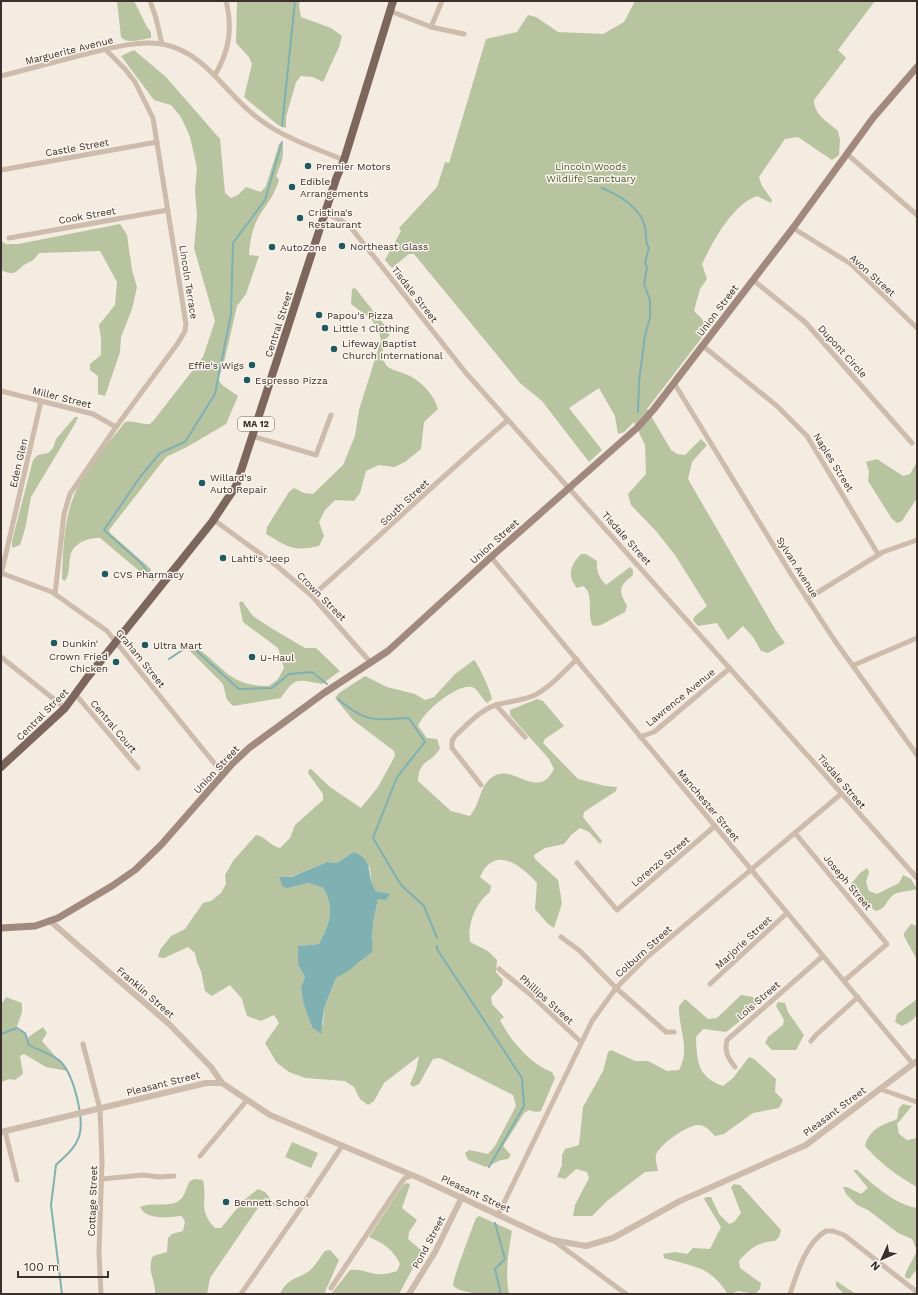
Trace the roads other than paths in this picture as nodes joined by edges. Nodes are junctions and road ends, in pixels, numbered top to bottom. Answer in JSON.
{"nodes":[{"id":1,"x":150,"y":1,"type":"edge"},
{"id":2,"x":226,"y":1,"type":"edge"},
{"id":3,"x":394,"y":1,"type":"edge"},
{"id":4,"x":442,"y":1,"type":"edge"},
{"id":5,"x":390,"y":12,"type":"junction"},
{"id":6,"x":432,"y":27,"type":"junction"},
{"id":7,"x":464,"y":34,"type":"dead end"},
{"id":8,"x":162,"y":44,"type":"junction"},
{"id":9,"x":105,"y":49,"type":"junction"},
{"id":10,"x":917,"y":67,"type":"edge"},
{"id":11,"x":215,"y":75,"type":"junction"},
{"id":12,"x":1,"y":76,"type":"edge"},
{"id":13,"x":157,"y":142,"type":"junction"},
{"id":14,"x":847,"y":154,"type":"junction"},
{"id":15,"x":344,"y":160,"type":"junction"},
{"id":16,"x":1,"y":170,"type":"edge"},
{"id":17,"x":168,"y":210,"type":"junction"},
{"id":18,"x":325,"y":213,"type":"junction"},
{"id":19,"x":917,"y":215,"type":"edge"},
{"id":20,"x":793,"y":228,"type":"junction"},
{"id":21,"x":9,"y":238,"type":"dead end"},
{"id":22,"x":753,"y":280,"type":"junction"},
{"id":23,"x":917,"y":328,"type":"edge"},
{"id":24,"x":703,"y":346,"type":"junction"},
{"id":25,"x":674,"y":383,"type":"junction"},
{"id":26,"x":1,"y":391,"type":"edge"},
{"id":27,"x":41,"y":401,"type":"junction"},
{"id":28,"x":331,"y":415,"type":"dead end"},
{"id":29,"x":508,"y":420,"type":"junction"},
{"id":30,"x":116,"y":427,"type":"junction"},
{"id":31,"x":252,"y":436,"type":"junction"},
{"id":32,"x":912,"y":442,"type":"dead end"},
{"id":33,"x":569,"y":488,"type":"junction"},
{"id":34,"x":214,"y":520,"type":"junction"},
{"id":35,"x":917,"y":540,"type":"edge"},
{"id":36,"x":878,"y":554,"type":"junction"},
{"id":37,"x":491,"y":557,"type":"junction"},
{"id":38,"x":1,"y":573,"type":"edge"},
{"id":39,"x":55,"y":594,"type":"junction"},
{"id":40,"x":312,"y":596,"type":"junction"},
{"id":41,"x":807,"y":599,"type":"junction"},
{"id":42,"x":917,"y":638,"type":"edge"},
{"id":43,"x":117,"y":641,"type":"junction"},
{"id":44,"x":1,"y":657,"type":"edge"},
{"id":45,"x":577,"y":659,"type":"junction"},
{"id":46,"x":371,"y":663,"type":"junction"},
{"id":47,"x":854,"y":665,"type":"junction"},
{"id":48,"x":730,"y":668,"type":"junction"},
{"id":49,"x":76,"y":695,"type":"junction"},
{"id":50,"x":496,"y":705,"type":"junction"},
{"id":51,"x":65,"y":708,"type":"junction"},
{"id":52,"x":525,"y":737,"type":"dead end"},
{"id":53,"x":640,"y":737,"type":"junction"},
{"id":54,"x":917,"y":755,"type":"edge"},
{"id":55,"x":1,"y":767,"type":"edge"},
{"id":56,"x":138,"y":768,"type":"dead end"},
{"id":57,"x":223,"y":774,"type":"junction"},
{"id":58,"x":481,"y":785,"type":"dead end"},
{"id":59,"x":841,"y":794,"type":"junction"},
{"id":60,"x":715,"y":826,"type":"junction"},
{"id":61,"x":795,"y":833,"type":"junction"},
{"id":62,"x":578,"y":863,"type":"dead end"},
{"id":63,"x":752,"y":870,"type":"junction"},
{"id":64,"x":917,"y":878,"type":"edge"},
{"id":65,"x":787,"y":913,"type":"junction"},
{"id":66,"x":50,"y":922,"type":"junction"},
{"id":67,"x":1,"y":928,"type":"edge"},
{"id":68,"x":561,"y":937,"type":"dead end"},
{"id":69,"x":823,"y":956,"type":"junction"},
{"id":70,"x":499,"y":969,"type":"dead end"},
{"id":71,"x":844,"y":981,"type":"junction"},
{"id":72,"x":710,"y":984,"type":"dead end"},
{"id":73,"x":616,"y":988,"type":"junction"},
{"id":74,"x":858,"y":997,"type":"junction"},
{"id":75,"x":674,"y":1032,"type":"dead end"},
{"id":76,"x":581,"y":1042,"type":"junction"},
{"id":77,"x":811,"y":1042,"type":"dead end"},
{"id":78,"x":83,"y":1044,"type":"dead end"},
{"id":79,"x":915,"y":1063,"type":"edge"},
{"id":80,"x":736,"y":1066,"type":"dead end"},
{"id":81,"x":222,"y":1083,"type":"junction"},
{"id":82,"x":880,"y":1089,"type":"junction"},
{"id":83,"x":247,"y":1100,"type":"junction"},
{"id":84,"x":917,"y":1102,"type":"edge"},
{"id":85,"x":100,"y":1109,"type":"junction"},
{"id":86,"x":3,"y":1132,"type":"edge"},
{"id":87,"x":342,"y":1146,"type":"junction"},
{"id":88,"x":200,"y":1156,"type":"dead end"},
{"id":89,"x":413,"y":1175,"type":"junction"},
{"id":90,"x":174,"y":1176,"type":"dead end"},
{"id":91,"x":102,"y":1179,"type":"junction"},
{"id":92,"x":17,"y":1180,"type":"dead end"},
{"id":93,"x":462,"y":1198,"type":"junction"},
{"id":94,"x":498,"y":1215,"type":"junction"},
{"id":95,"x":552,"y":1240,"type":"junction"},
{"id":96,"x":331,"y":1288,"type":"dead end"},
{"id":97,"x":917,"y":1292,"type":"edge"},
{"id":98,"x":101,"y":1294,"type":"edge"},
{"id":99,"x":240,"y":1294,"type":"edge"},
{"id":100,"x":409,"y":1294,"type":"edge"},
{"id":101,"x":626,"y":1294,"type":"edge"},
{"id":102,"x":790,"y":1294,"type":"edge"}],
"edges":[{"from":1,"to":8,"type":"street"},
{"from":2,"to":11,"type":"street"},
{"from":3,"to":5,"type":"main road","name":"Central Street","number":"MA 12"},
{"from":4,"to":6,"type":"street"},
{"from":5,"to":6,"type":"street"},
{"from":5,"to":15,"type":"main road","name":"Central Street","number":"MA 12"},
{"from":6,"to":7,"type":"street"},
{"from":8,"to":9,"type":"street","name":"Marguerite Avenue"},
{"from":8,"to":11,"type":"street","name":"Marguerite Avenue"},
{"from":9,"to":12,"type":"street","name":"Marguerite Avenue"},
{"from":9,"to":13,"type":"street","name":"Lincoln Terrace"},
{"from":10,"to":14,"type":"main road","name":"Union Street"},
{"from":11,"to":15,"type":"street","name":"Marguerite Avenue"},
{"from":13,"to":16,"type":"street","name":"Castle Street"},
{"from":13,"to":17,"type":"street","name":"Lincoln Terrace"},
{"from":14,"to":19,"type":"street"},
{"from":14,"to":20,"type":"main road","name":"Union Street"},
{"from":15,"to":18,"type":"main road","name":"Central Street","number":"MA 12"},
{"from":17,"to":21,"type":"street","name":"Cook Street"},
{"from":17,"to":30,"type":"street","name":"Lincoln Terrace"},
{"from":18,"to":29,"type":"street","name":"Tisdale Street"},
{"from":18,"to":31,"type":"main road","name":"Central Street","number":"MA 12"},
{"from":20,"to":22,"type":"main road","name":"Union Street"},
{"from":20,"to":23,"type":"street","name":"Avon Street"},
{"from":22,"to":24,"type":"main road","name":"Union Street"},
{"from":22,"to":32,"type":"street","name":"Dupont Circle"},
{"from":24,"to":25,"type":"main road","name":"Union Street"},
{"from":24,"to":36,"type":"street","name":"Naples Street"},
{"from":25,"to":33,"type":"main road","name":"Union Street"},
{"from":25,"to":41,"type":"street","name":"Sylvan Avenue"},
{"from":26,"to":27,"type":"street","name":"Miller Street"},
{"from":27,"to":30,"type":"street","name":"Miller Street"},
{"from":27,"to":38,"type":"street","name":"Eden Glen"},
{"from":28,"to":31,"type":"street"},
{"from":29,"to":33,"type":"street","name":"Tisdale Street"},
{"from":29,"to":40,"type":"street","name":"South Street"},
{"from":30,"to":39,"type":"street","name":"Lincoln Terrace"},
{"from":31,"to":34,"type":"main road","name":"Central Street","number":"MA 12"},
{"from":33,"to":37,"type":"main road","name":"Union Street"},
{"from":33,"to":48,"type":"street","name":"Tisdale Street"},
{"from":34,"to":40,"type":"street","name":"Crown Street"},
{"from":34,"to":43,"type":"main road","name":"Central Street","number":"MA 12"},
{"from":35,"to":36,"type":"street"},
{"from":36,"to":41,"type":"street"},
{"from":37,"to":45,"type":"street","name":"Manchester Street"},
{"from":37,"to":46,"type":"main road","name":"Union Street"},
{"from":38,"to":39,"type":"street","name":"Graham Street"},
{"from":39,"to":43,"type":"street","name":"Graham Street"},
{"from":40,"to":46,"type":"street","name":"Crown Street"},
{"from":41,"to":47,"type":"street","name":"Sylvan Avenue"},
{"from":42,"to":47,"type":"street"},
{"from":43,"to":49,"type":"main road","name":"Central Street","number":"MA 12"},
{"from":43,"to":57,"type":"street","name":"Graham Street"},
{"from":44,"to":51,"type":"street"},
{"from":45,"to":50,"type":"street"},
{"from":45,"to":53,"type":"street","name":"Manchester Street"},
{"from":46,"to":57,"type":"main road","name":"Union Street"},
{"from":47,"to":54,"type":"street","name":"Sylvan Avenue"},
{"from":48,"to":53,"type":"street","name":"Lawrence Avenue"},
{"from":48,"to":59,"type":"street","name":"Tisdale Street"},
{"from":49,"to":51,"type":"main road","name":"Central Street","number":"MA 12"},
{"from":49,"to":56,"type":"street","name":"Central Court"},
{"from":50,"to":52,"type":"street"},
{"from":50,"to":58,"type":"street"},
{"from":51,"to":55,"type":"main road","name":"Central Street","number":"MA 12"},
{"from":53,"to":60,"type":"street","name":"Manchester Street"},
{"from":57,"to":66,"type":"main road","name":"Union Street"},
{"from":59,"to":61,"type":"street","name":"Colburn Street"},
{"from":59,"to":64,"type":"street","name":"Tisdale Street"},
{"from":60,"to":62,"type":"street","name":"Lorenzo Street"},
{"from":60,"to":63,"type":"street","name":"Manchester Street"},
{"from":61,"to":63,"type":"street","name":"Colburn Street"},
{"from":61,"to":71,"type":"street","name":"Joseph Street"},
{"from":63,"to":65,"type":"street","name":"Manchester Street"},
{"from":63,"to":73,"type":"street","name":"Colburn Street"},
{"from":65,"to":69,"type":"street","name":"Manchester Street"},
{"from":65,"to":72,"type":"street","name":"Marjorie Street"},
{"from":66,"to":67,"type":"main road","name":"Union Street"},
{"from":66,"to":81,"type":"street","name":"Franklin Street"},
{"from":68,"to":73,"type":"street"},
{"from":69,"to":71,"type":"street","name":"Manchester Street"},
{"from":69,"to":80,"type":"street","name":"Lois Street"},
{"from":70,"to":76,"type":"street","name":"Phillips Street"},
{"from":71,"to":74,"type":"street","name":"Manchester Street"},
{"from":73,"to":75,"type":"street"},
{"from":73,"to":76,"type":"street","name":"Colburn Street"},
{"from":74,"to":77,"type":"street"},
{"from":74,"to":79,"type":"street","name":"Manchester Street"},
{"from":76,"to":94,"type":"street","name":"Colburn Street"},
{"from":78,"to":85,"type":"street","name":"Cottage Street"},
{"from":79,"to":82,"type":"street","name":"Pleasant Street"},
{"from":81,"to":83,"type":"street","name":"Pleasant Street"},
{"from":81,"to":85,"type":"street","name":"Pleasant Street"},
{"from":82,"to":84,"type":"street"},
{"from":82,"to":95,"type":"street","name":"Pleasant Street"},
{"from":83,"to":87,"type":"street","name":"Pleasant Street"},
{"from":83,"to":88,"type":"street"},
{"from":85,"to":86,"type":"street","name":"Pleasant Street"},
{"from":85,"to":91,"type":"street","name":"Cottage Street"},
{"from":86,"to":92,"type":"street"},
{"from":87,"to":89,"type":"street","name":"Pleasant Street"},
{"from":87,"to":99,"type":"street"},
{"from":89,"to":93,"type":"street","name":"Pleasant Street"},
{"from":89,"to":96,"type":"street"},
{"from":90,"to":91,"type":"street"},
{"from":91,"to":98,"type":"street","name":"Cottage Street"},
{"from":93,"to":94,"type":"street","name":"Pleasant Street"},
{"from":93,"to":100,"type":"street","name":"Pond Street"},
{"from":94,"to":95,"type":"street","name":"Pleasant Street"},
{"from":95,"to":101,"type":"street"},
{"from":97,"to":102,"type":"street"}]}
